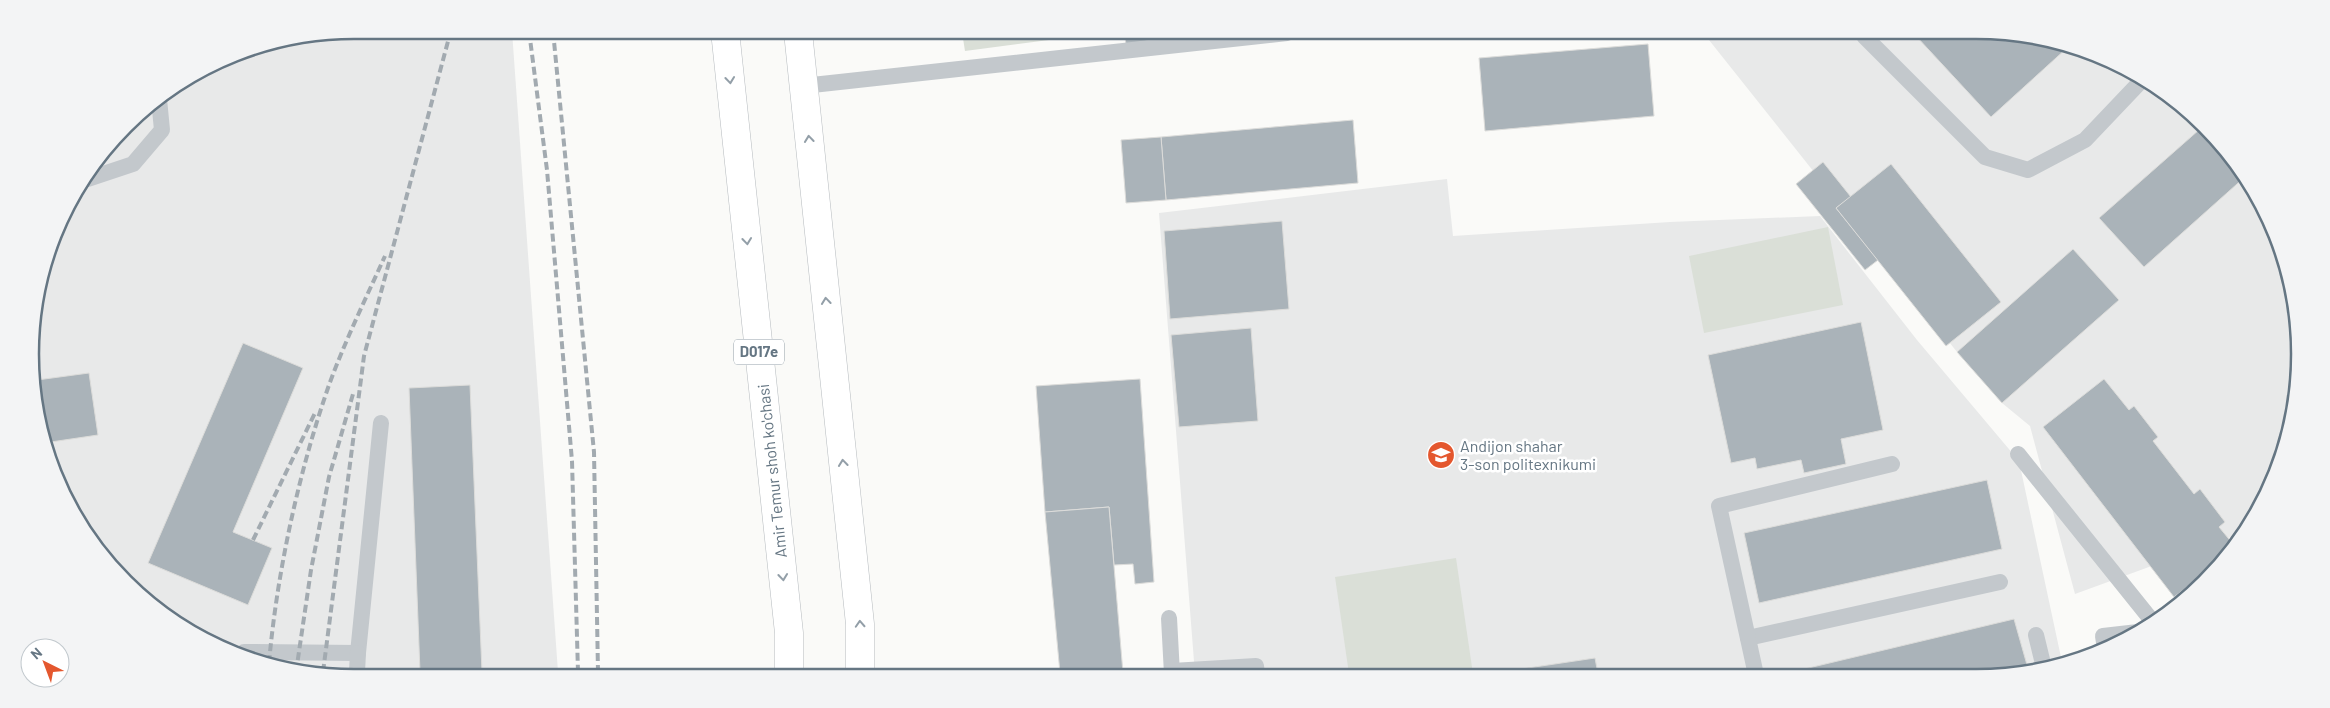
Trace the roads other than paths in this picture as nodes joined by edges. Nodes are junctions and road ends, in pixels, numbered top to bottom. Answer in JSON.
{"nodes":[{"id":1,"x":726,"y":39,"type":"edge"},
{"id":2,"x":799,"y":39,"type":"edge"},
{"id":3,"x":1241,"y":39,"type":"edge"},
{"id":4,"x":1867,"y":39,"type":"edge"},
{"id":5,"x":2138,"y":84,"type":"edge"},
{"id":6,"x":804,"y":86,"type":"junction"},
{"id":7,"x":160,"y":106,"type":"edge"},
{"id":8,"x":93,"y":177,"type":"edge"},
{"id":9,"x":381,"y":423,"type":"dead end"},
{"id":10,"x":2018,"y":454,"type":"dead end"},
{"id":11,"x":1892,"y":464,"type":"dead end"},
{"id":12,"x":2000,"y":582,"type":"dead end"},
{"id":13,"x":2149,"y":617,"type":"edge"},
{"id":14,"x":1169,"y":618,"type":"dead end"},
{"id":15,"x":2121,"y":634,"type":"edge"},
{"id":16,"x":2036,"y":635,"type":"dead end"},
{"id":17,"x":1748,"y":638,"type":"junction"},
{"id":18,"x":2103,"y":642,"type":"edge"},
{"id":19,"x":251,"y":652,"type":"edge"},
{"id":20,"x":358,"y":653,"type":"junction"},
{"id":21,"x":2043,"y":662,"type":"edge"},
{"id":22,"x":357,"y":669,"type":"edge"},
{"id":23,"x":789,"y":669,"type":"edge"},
{"id":24,"x":860,"y":669,"type":"edge"},
{"id":25,"x":1172,"y":669,"type":"edge"},
{"id":26,"x":1214,"y":669,"type":"edge"},
{"id":27,"x":1257,"y":669,"type":"edge"},
{"id":28,"x":1755,"y":669,"type":"edge"}],
"edges":[{"from":1,"to":23,"type":"main road","name":"Amir Temur shoh ko'chasi","number":"D017e","one_way":true},
{"from":2,"to":6,"type":"main road"},
{"from":3,"to":6,"type":"lane"},
{"from":4,"to":5,"type":"lane"},
{"from":24,"to":6,"type":"main road","one_way":true},
{"from":7,"to":8,"type":"lane"},
{"from":9,"to":20,"type":"lane"},
{"from":10,"to":13,"type":"lane"},
{"from":11,"to":17,"type":"lane"},
{"from":12,"to":17,"type":"lane"},
{"from":14,"to":25,"type":"lane"},
{"from":15,"to":18,"type":"lane"},
{"from":16,"to":21,"type":"lane"},
{"from":17,"to":28,"type":"lane"},
{"from":19,"to":20,"type":"lane"},
{"from":20,"to":22,"type":"lane"},
{"from":26,"to":27,"type":"lane"}]}
